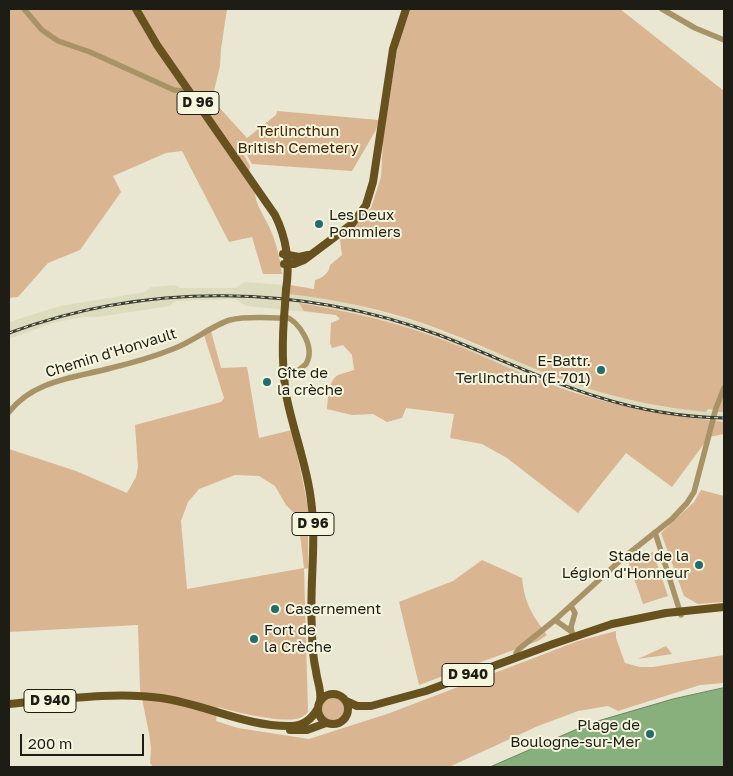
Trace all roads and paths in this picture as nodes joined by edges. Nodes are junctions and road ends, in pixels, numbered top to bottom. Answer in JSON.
{"nodes":[{"id":1,"x":24,"y":9,"type":"edge"},
{"id":2,"x":136,"y":9,"type":"edge"},
{"id":3,"x":406,"y":9,"type":"edge"},
{"id":4,"x":662,"y":9,"type":"edge"},
{"id":5,"x":724,"y":38,"type":"edge"},
{"id":6,"x":190,"y":92,"type":"junction"},
{"id":7,"x":285,"y":254,"type":"junction"},
{"id":8,"x":308,"y":256,"type":"junction"},
{"id":9,"x":286,"y":264,"type":"junction"},
{"id":10,"x":284,"y":317,"type":"junction"},
{"id":11,"x":284,"y":380,"type":"junction"},
{"id":12,"x":724,"y":388,"type":"edge"},
{"id":13,"x":9,"y":412,"type":"edge"},
{"id":14,"x":655,"y":532,"type":"junction"},
{"id":15,"x":571,"y":606,"type":"junction"},
{"id":16,"x":724,"y":608,"type":"edge"},
{"id":17,"x":681,"y":613,"type":"junction"},
{"id":18,"x":556,"y":620,"type":"junction"},
{"id":19,"x":572,"y":635,"type":"junction"},
{"id":20,"x":312,"y":637,"type":"junction"},
{"id":21,"x":517,"y":657,"type":"junction"},
{"id":22,"x":332,"y":694,"type":"junction"},
{"id":23,"x":396,"y":699,"type":"junction"},
{"id":24,"x":346,"y":701,"type":"junction"},
{"id":25,"x":9,"y":704,"type":"edge"},
{"id":26,"x":319,"y":705,"type":"junction"},
{"id":27,"x":201,"y":708,"type":"junction"},
{"id":28,"x":346,"y":717,"type":"junction"},
{"id":29,"x":326,"y":723,"type":"junction"}],
"edges":[{"from":1,"to":6,"type":"street"},
{"from":2,"to":6,"type":"main road","number":"D 96"},
{"from":3,"to":8,"type":"main road"},
{"from":4,"to":5,"type":"street"},
{"from":6,"to":7,"type":"main road","number":"D 96"},
{"from":7,"to":8,"type":"main road"},
{"from":7,"to":9,"type":"main road","number":"D 96"},
{"from":8,"to":9,"type":"main road"},
{"from":9,"to":10,"type":"main road","number":"D 96","bridge":true},
{"from":10,"to":11,"type":"main road","number":"D 96"},
{"from":10,"to":11,"type":"street"},
{"from":10,"to":13,"type":"street","name":"Chemin d'Honvault"},
{"from":11,"to":20,"type":"main road","number":"D 96"},
{"from":12,"to":14,"type":"street"},
{"from":14,"to":15,"type":"street"},
{"from":14,"to":17,"type":"street"},
{"from":15,"to":18,"type":"street"},
{"from":15,"to":19,"type":"street"},
{"from":16,"to":17,"type":"main road","number":"D 940"},
{"from":17,"to":19,"type":"main road","number":"D 940"},
{"from":18,"to":19,"type":"street"},
{"from":18,"to":21,"type":"street"},
{"from":19,"to":21,"type":"main road","number":"D 940"},
{"from":20,"to":22,"type":"main road","number":"D 96"},
{"from":20,"to":26,"type":"main road","number":"D 96"},
{"from":21,"to":23,"type":"main road","number":"D 940"},
{"from":22,"to":24,"type":"main road"},
{"from":22,"to":26,"type":"main road"},
{"from":23,"to":24,"type":"main road","number":"D 940"},
{"from":23,"to":28,"type":"main road","number":"D 940"},
{"from":24,"to":28,"type":"main road"},
{"from":25,"to":27,"type":"main road","number":"D 940"},
{"from":26,"to":27,"type":"main road","number":"D 940"},
{"from":26,"to":29,"type":"main road"},
{"from":27,"to":29,"type":"main road","number":"D 940"},
{"from":28,"to":29,"type":"main road"}]}
